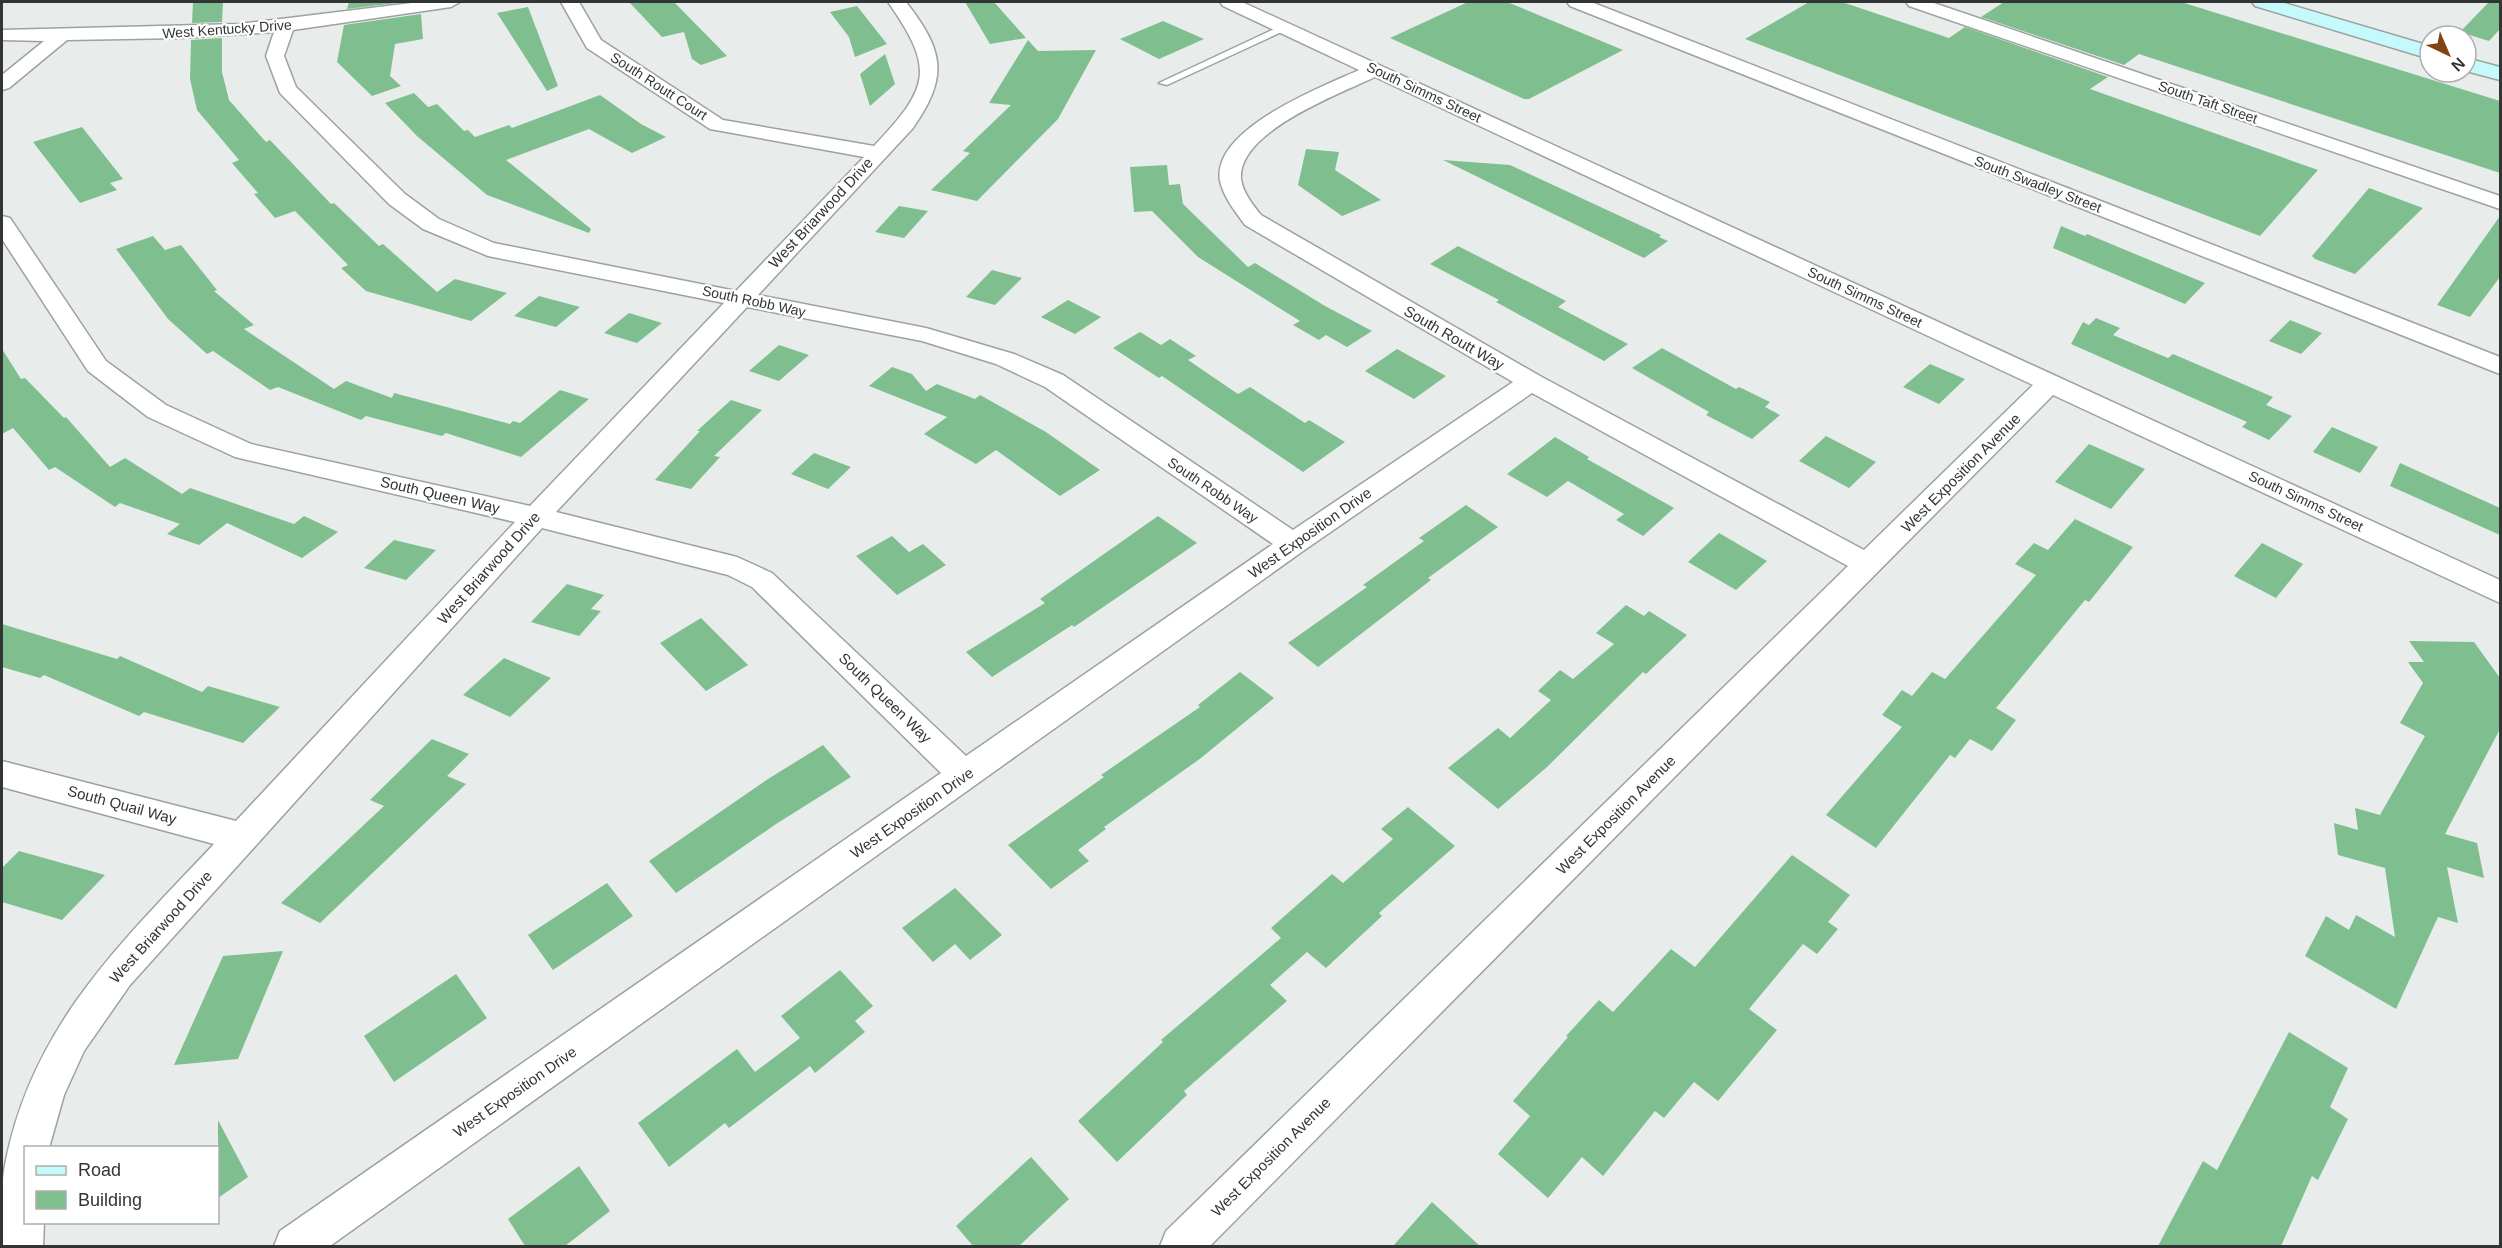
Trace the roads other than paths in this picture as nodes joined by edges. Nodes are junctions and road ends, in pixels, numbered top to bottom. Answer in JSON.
{"nodes":[{"id":1,"x":451,"y":2,"type":"edge"},
{"id":2,"x":570,"y":2,"type":"edge"},
{"id":3,"x":897,"y":2,"type":"edge"},
{"id":4,"x":1229,"y":2,"type":"edge"},
{"id":5,"x":1576,"y":2,"type":"edge"},
{"id":6,"x":1915,"y":2,"type":"edge"},
{"id":7,"x":2262,"y":2,"type":"edge"},
{"id":8,"x":1272,"y":16,"type":"junction"},
{"id":9,"x":286,"y":25,"type":"junction"},
{"id":10,"x":2,"y":35,"type":"edge"},
{"id":11,"x":62,"y":35,"type":"junction"},
{"id":12,"x":2418,"y":49,"type":"edge"},
{"id":13,"x":2478,"y":68,"type":"edge"},
{"id":14,"x":1376,"y":69,"type":"junction"},
{"id":15,"x":2500,"y":74,"type":"edge"},
{"id":16,"x":1164,"y":83,"type":"dead end"},
{"id":17,"x":2,"y":84,"type":"edge"},
{"id":18,"x":879,"y":153,"type":"junction"},
{"id":19,"x":2500,"y":203,"type":"edge"},
{"id":20,"x":2,"y":223,"type":"edge"},
{"id":21,"x":741,"y":298,"type":"junction"},
{"id":22,"x":2500,"y":366,"type":"edge"},
{"id":23,"x":1531,"y":382,"type":"junction"},
{"id":24,"x":2050,"y":382,"type":"junction"},
{"id":25,"x":536,"y":517,"type":"junction"},
{"id":26,"x":1293,"y":544,"type":"junction"},
{"id":27,"x":1869,"y":565,"type":"junction"},
{"id":28,"x":2500,"y":592,"type":"edge"},
{"id":29,"x":2,"y":774,"type":"edge"},
{"id":30,"x":965,"y":776,"type":"junction"},
{"id":31,"x":243,"y":837,"type":"junction"},
{"id":32,"x":30,"y":1146,"type":"edge"},
{"id":33,"x":24,"y":1202,"type":"edge"},
{"id":34,"x":22,"y":1246,"type":"edge"},
{"id":35,"x":295,"y":1246,"type":"edge"},
{"id":36,"x":1181,"y":1246,"type":"edge"}],
"edges":[{"from":1,"to":9,"type":"street","name":"West Kentucky Drive"},
{"from":2,"to":18,"type":"street","name":"South Routt Court"},
{"from":3,"to":18,"type":"street","name":"West Briarwood Drive"},
{"from":4,"to":8,"type":"street","name":"South Simms Street"},
{"from":5,"to":22,"type":"street","name":"South Swadley Street"},
{"from":6,"to":19,"type":"street","name":"South Taft Street"},
{"from":7,"to":12,"type":"main road"},
{"from":8,"to":14,"type":"street","name":"South Simms Street"},
{"from":8,"to":16,"type":"lane"},
{"from":9,"to":11,"type":"street","name":"West Kentucky Drive"},
{"from":9,"to":21,"type":"street","name":"South Robb Way"},
{"from":10,"to":11,"type":"street","name":"West Kentucky Drive"},
{"from":11,"to":17,"type":"street"},
{"from":13,"to":15,"type":"main road"},
{"from":14,"to":23,"type":"street","name":"South Routt Way"},
{"from":14,"to":24,"type":"street","name":"South Simms Street"},
{"from":18,"to":21,"type":"street","name":"West Briarwood Drive"},
{"from":20,"to":25,"type":"street","name":"South Queen Way"},
{"from":21,"to":25,"type":"street","name":"West Briarwood Drive"},
{"from":21,"to":26,"type":"street","name":"South Robb Way"},
{"from":23,"to":26,"type":"street","name":"West Exposition Drive"},
{"from":23,"to":27,"type":"street","name":"South Routt Way"},
{"from":24,"to":27,"type":"street","name":"West Exposition Avenue"},
{"from":24,"to":28,"type":"street","name":"South Simms Street"},
{"from":25,"to":30,"type":"street","name":"South Queen Way"},
{"from":25,"to":31,"type":"street","name":"West Briarwood Drive"},
{"from":26,"to":30,"type":"street","name":"West Exposition Drive"},
{"from":27,"to":36,"type":"street","name":"West Exposition Avenue"},
{"from":29,"to":31,"type":"street","name":"South Quail Way"},
{"from":30,"to":35,"type":"street","name":"West Exposition Drive"},
{"from":31,"to":32,"type":"street","name":"West Briarwood Drive"},
{"from":33,"to":34,"type":"street"}]}
